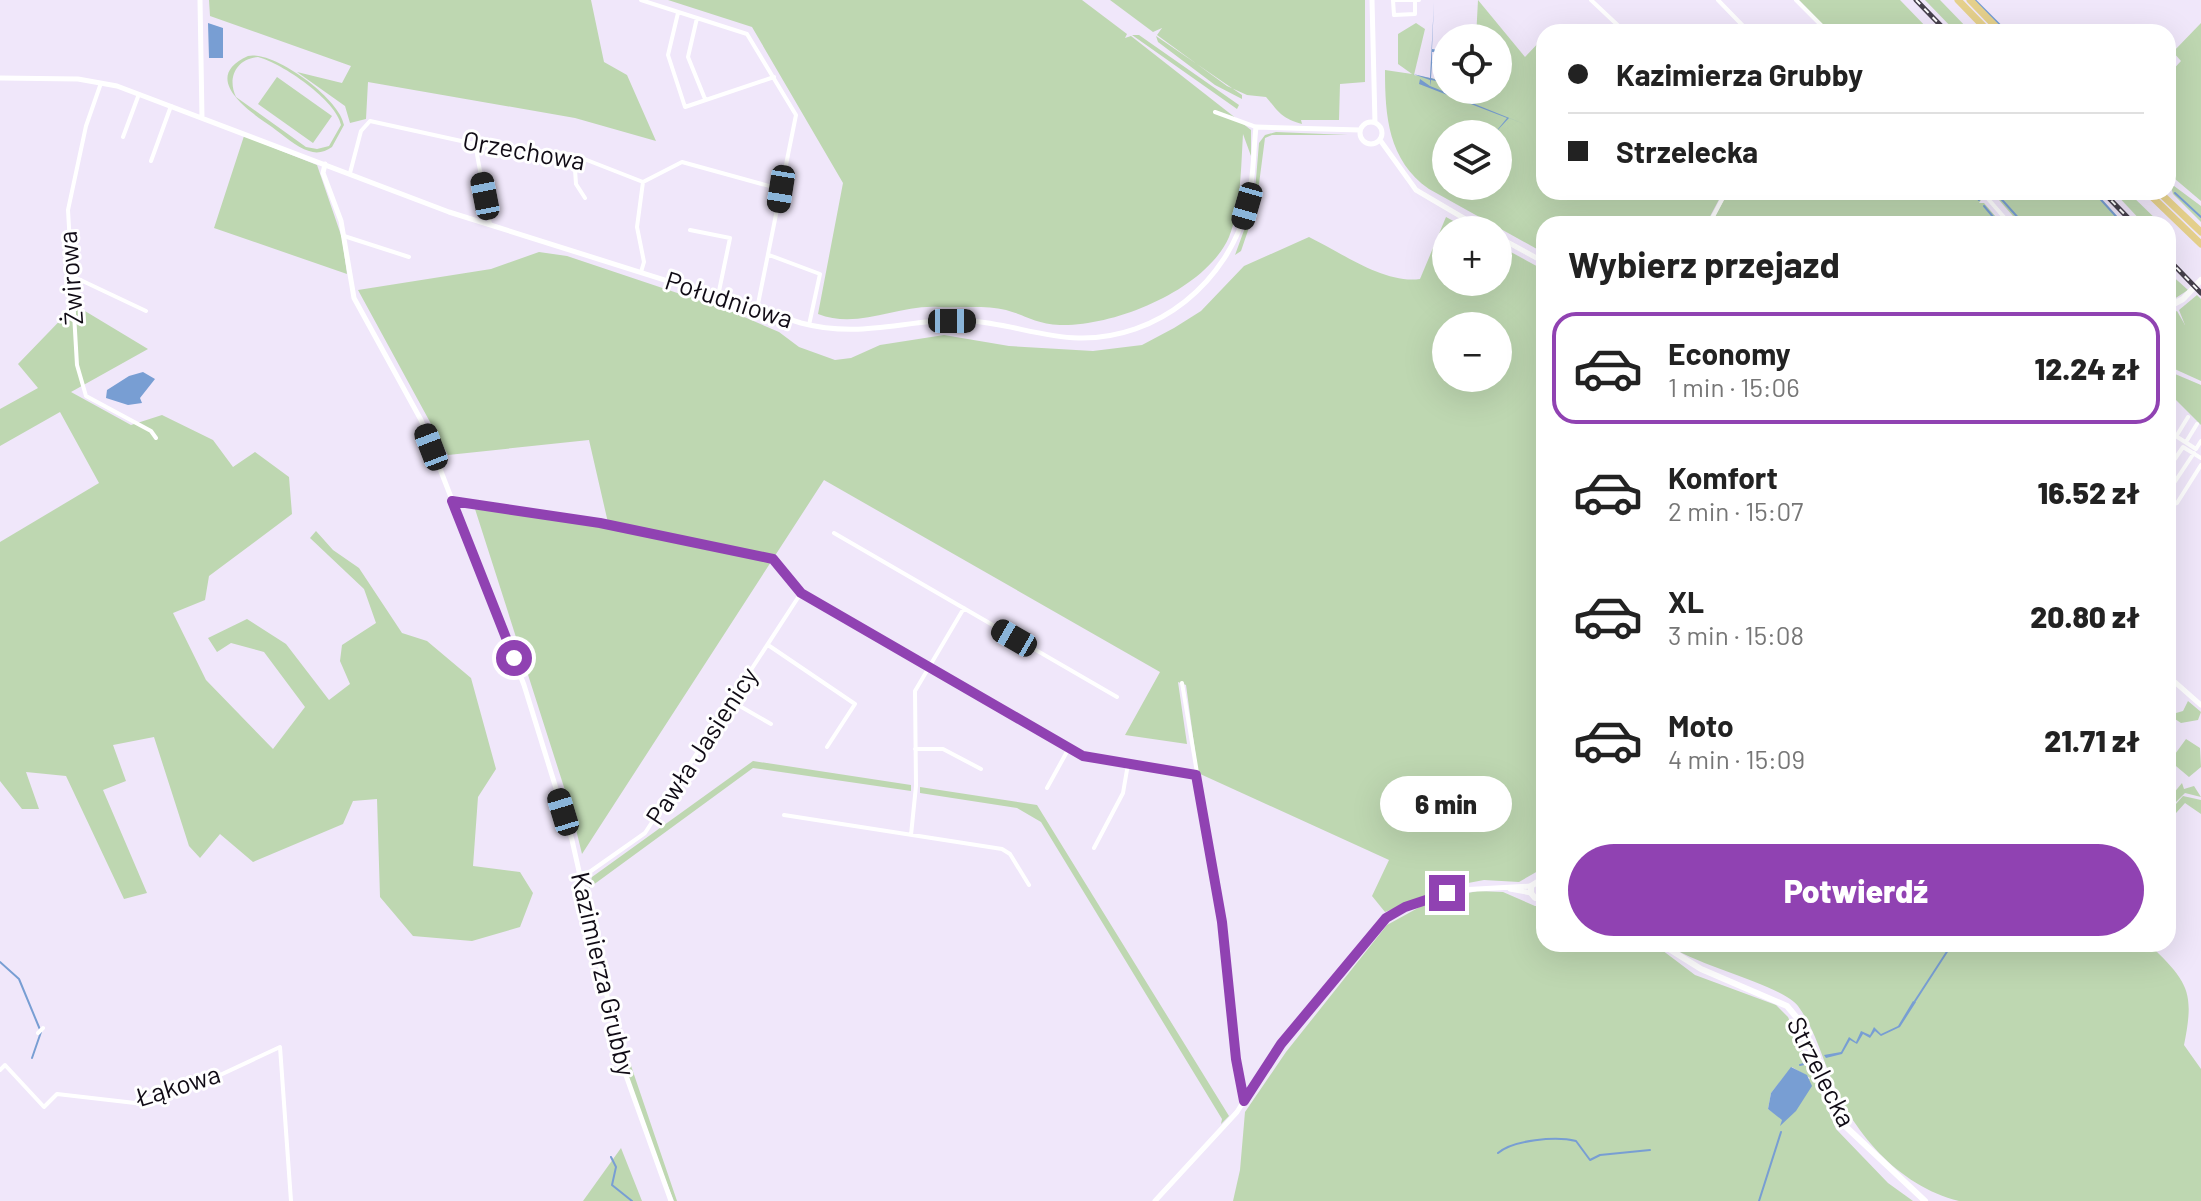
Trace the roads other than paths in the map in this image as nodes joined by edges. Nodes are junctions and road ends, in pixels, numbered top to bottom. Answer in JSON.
{"nodes":[{"id":1,"x":200,"y":0,"type":"edge"},
{"id":2,"x":641,"y":0,"type":"edge"},
{"id":3,"x":1372,"y":0,"type":"edge"},
{"id":4,"x":1417,"y":0,"type":"edge"},
{"id":5,"x":1591,"y":0,"type":"edge"},
{"id":6,"x":1718,"y":0,"type":"edge"},
{"id":7,"x":1796,"y":0,"type":"edge"},
{"id":8,"x":1958,"y":0,"type":"edge"},
{"id":9,"x":1970,"y":0,"type":"edge"},
{"id":10,"x":678,"y":13,"type":"junction"},
{"id":11,"x":697,"y":18,"type":"junction"},
{"id":12,"x":1616,"y":24,"type":"edge"},
{"id":13,"x":1741,"y":24,"type":"edge"},
{"id":14,"x":1820,"y":24,"type":"edge"},
{"id":15,"x":1981,"y":24,"type":"edge"},
{"id":16,"x":1993,"y":24,"type":"edge"},
{"id":17,"x":774,"y":77,"type":"junction"},
{"id":18,"x":0,"y":78,"type":"edge"},
{"id":19,"x":102,"y":82,"type":"junction"},
{"id":20,"x":139,"y":94,"type":"junction"},
{"id":21,"x":705,"y":99,"type":"junction"},
{"id":22,"x":171,"y":106,"type":"junction"},
{"id":23,"x":1215,"y":112,"type":"dead end"},
{"id":24,"x":202,"y":118,"type":"junction"},
{"id":25,"x":1372,"y":123,"type":"junction"},
{"id":26,"x":1256,"y":127,"type":"junction"},
{"id":27,"x":1360,"y":133,"type":"junction"},
{"id":28,"x":123,"y":137,"type":"dead end"},
{"id":29,"x":1377,"y":142,"type":"junction"},
{"id":30,"x":475,"y":144,"type":"junction"},
{"id":31,"x":574,"y":155,"type":"junction"},
{"id":32,"x":151,"y":161,"type":"dead end"},
{"id":33,"x":325,"y":164,"type":"junction"},
{"id":34,"x":350,"y":173,"type":"junction"},
{"id":35,"x":643,"y":182,"type":"junction"},
{"id":36,"x":781,"y":189,"type":"junction"},
{"id":37,"x":585,"y":198,"type":"dead end"},
{"id":38,"x":1989,"y":200,"type":"edge"},
{"id":39,"x":2155,"y":200,"type":"edge"},
{"id":40,"x":2167,"y":200,"type":"edge"},
{"id":41,"x":1459,"y":216,"type":"edge"},
{"id":42,"x":2003,"y":216,"type":"edge"},
{"id":43,"x":2172,"y":216,"type":"edge"},
{"id":44,"x":2176,"y":220,"type":"edge"},
{"id":45,"x":490,"y":224,"type":"junction"},
{"id":46,"x":690,"y":230,"type":"dead end"},
{"id":47,"x":2201,"y":232,"type":"edge"},
{"id":48,"x":344,"y":236,"type":"junction"},
{"id":49,"x":2201,"y":244,"type":"edge"},
{"id":50,"x":1512,"y":245,"type":"edge"},
{"id":51,"x":769,"y":255,"type":"junction"},
{"id":52,"x":409,"y":257,"type":"dead end"},
{"id":53,"x":1536,"y":258,"type":"edge"},
{"id":54,"x":641,"y":272,"type":"junction"},
{"id":55,"x":72,"y":276,"type":"junction"},
{"id":56,"x":2201,"y":280,"type":"edge"},
{"id":57,"x":718,"y":296,"type":"junction"},
{"id":58,"x":2176,"y":303,"type":"edge"},
{"id":59,"x":757,"y":309,"type":"junction"},
{"id":60,"x":146,"y":311,"type":"dead end"},
{"id":61,"x":809,"y":325,"type":"junction"},
{"id":62,"x":2188,"y":417,"type":"dead end"},
{"id":63,"x":2197,"y":424,"type":"dead end"},
{"id":64,"x":2176,"y":436,"type":"joint"},
{"id":65,"x":156,"y":438,"type":"dead end"},
{"id":66,"x":2201,"y":441,"type":"edge"},
{"id":67,"x":2186,"y":442,"type":"junction"},
{"id":68,"x":2194,"y":453,"type":"junction"},
{"id":69,"x":2176,"y":457,"type":"edge"},
{"id":70,"x":2201,"y":458,"type":"edge"},
{"id":71,"x":2201,"y":465,"type":"edge"},
{"id":72,"x":2176,"y":480,"type":"edge"},
{"id":73,"x":452,"y":501,"type":"junction"},
{"id":74,"x":2176,"y":503,"type":"edge"},
{"id":75,"x":834,"y":533,"type":"dead end"},
{"id":76,"x":801,"y":593,"type":"junction"},
{"id":77,"x":964,"y":608,"type":"junction"},
{"id":78,"x":768,"y":645,"type":"junction"},
{"id":79,"x":929,"y":667,"type":"junction"},
{"id":80,"x":1182,"y":683,"type":"dead end"},
{"id":81,"x":2176,"y":683,"type":"edge"},
{"id":82,"x":1117,"y":697,"type":"dead end"},
{"id":83,"x":731,"y":701,"type":"junction"},
{"id":84,"x":2201,"y":705,"type":"edge"},
{"id":85,"x":771,"y":724,"type":"dead end"},
{"id":86,"x":827,"y":747,"type":"dead end"},
{"id":87,"x":1069,"y":748,"type":"junction"},
{"id":88,"x":915,"y":749,"type":"junction"},
{"id":89,"x":1128,"y":764,"type":"junction"},
{"id":90,"x":981,"y":769,"type":"dead end"},
{"id":91,"x":1196,"y":775,"type":"junction"},
{"id":92,"x":1047,"y":788,"type":"dead end"},
{"id":93,"x":784,"y":815,"type":"dead end"},
{"id":94,"x":911,"y":835,"type":"junction"},
{"id":95,"x":1094,"y":848,"type":"dead end"},
{"id":96,"x":581,"y":878,"type":"junction"},
{"id":97,"x":1029,"y":885,"type":"dead end"},
{"id":98,"x":1536,"y":886,"type":"edge"},
{"id":99,"x":1531,"y":890,"type":"junction"},
{"id":100,"x":1536,"y":898,"type":"edge"},
{"id":101,"x":1672,"y":952,"type":"edge"},
{"id":102,"x":43,"y":1028,"type":"dead end"},
{"id":103,"x":38,"y":1033,"type":"dead end"},
{"id":104,"x":0,"y":1070,"type":"edge"},
{"id":105,"x":1244,"y":1101,"type":"junction"},
{"id":106,"x":291,"y":1201,"type":"edge"},
{"id":107,"x":671,"y":1201,"type":"edge"},
{"id":108,"x":1155,"y":1201,"type":"edge"},
{"id":109,"x":1925,"y":1201,"type":"edge"}],
"edges":[{"from":1,"to":24,"type":"street"},
{"from":2,"to":10,"type":"street"},
{"from":3,"to":25,"type":"street"},
{"from":4,"to":4,"type":"street"},
{"from":5,"to":12,"type":"street"},
{"from":6,"to":13,"type":"street"},
{"from":7,"to":14,"type":"street"},
{"from":8,"to":15,"type":"main road"},
{"from":9,"to":16,"type":"main road"},
{"from":10,"to":11,"type":"street"},
{"from":10,"to":21,"type":"street"},
{"from":11,"to":17,"type":"street"},
{"from":11,"to":21,"type":"street"},
{"from":17,"to":21,"type":"street"},
{"from":17,"to":36,"type":"street"},
{"from":18,"to":19,"type":"street","name":"Południowa"},
{"from":19,"to":20,"type":"street","name":"Południowa"},
{"from":19,"to":55,"type":"street","name":"Żwirowa"},
{"from":20,"to":22,"type":"street","name":"Południowa"},
{"from":20,"to":28,"type":"street"},
{"from":22,"to":24,"type":"street","name":"Południowa"},
{"from":22,"to":32,"type":"street"},
{"from":23,"to":26,"type":"street"},
{"from":24,"to":33,"type":"street","name":"Południowa"},
{"from":25,"to":27,"type":"street"},
{"from":25,"to":29,"type":"street"},
{"from":26,"to":27,"type":"street"},
{"from":26,"to":61,"type":"street","name":"Południowa"},
{"from":27,"to":29,"type":"street"},
{"from":29,"to":41,"type":"street"},
{"from":30,"to":31,"type":"street","name":"Orzechowa"},
{"from":30,"to":34,"type":"street","name":"Orzechowa"},
{"from":30,"to":45,"type":"street"},
{"from":31,"to":35,"type":"street","name":"Orzechowa"},
{"from":31,"to":37,"type":"street"},
{"from":33,"to":34,"type":"street","name":"Południowa"},
{"from":33,"to":48,"type":"street","name":"Kazimierza Grubby"},
{"from":34,"to":45,"type":"street","name":"Południowa"},
{"from":35,"to":36,"type":"street"},
{"from":35,"to":54,"type":"street"},
{"from":36,"to":51,"type":"street"},
{"from":38,"to":42,"type":"street"},
{"from":39,"to":43,"type":"main road"},
{"from":40,"to":47,"type":"main road"},
{"from":44,"to":49,"type":"main road"},
{"from":45,"to":54,"type":"street","name":"Południowa"},
{"from":46,"to":57,"type":"street"},
{"from":48,"to":52,"type":"street"},
{"from":48,"to":73,"type":"street","name":"Kazimierza Grubby"},
{"from":50,"to":53,"type":"street"},
{"from":51,"to":59,"type":"street"},
{"from":51,"to":61,"type":"street"},
{"from":54,"to":57,"type":"street","name":"Południowa"},
{"from":55,"to":60,"type":"street"},
{"from":55,"to":65,"type":"street","name":"Żwirowa"},
{"from":56,"to":58,"type":"main road"},
{"from":57,"to":59,"type":"street","name":"Południowa"},
{"from":59,"to":61,"type":"street","name":"Południowa"},
{"from":62,"to":64,"type":"street"},
{"from":63,"to":67,"type":"street"},
{"from":64,"to":67,"type":"street"},
{"from":66,"to":67,"type":"street"},
{"from":68,"to":69,"type":"street"},
{"from":68,"to":70,"type":"street"},
{"from":68,"to":72,"type":"street"},
{"from":71,"to":74,"type":"street"},
{"from":73,"to":76,"type":"street"},
{"from":73,"to":96,"type":"street","name":"Kazimierza Grubby"},
{"from":75,"to":77,"type":"street"},
{"from":76,"to":78,"type":"street","name":"Pawła Jasienicy"},
{"from":76,"to":79,"type":"street"},
{"from":77,"to":79,"type":"street"},
{"from":77,"to":82,"type":"street"},
{"from":78,"to":83,"type":"street","name":"Pawła Jasienicy"},
{"from":78,"to":86,"type":"street"},
{"from":79,"to":87,"type":"street"},
{"from":79,"to":88,"type":"street"},
{"from":80,"to":91,"type":"street"},
{"from":81,"to":84,"type":"street"},
{"from":83,"to":85,"type":"street"},
{"from":83,"to":96,"type":"street","name":"Pawła Jasienicy"},
{"from":87,"to":89,"type":"street"},
{"from":87,"to":92,"type":"street"},
{"from":88,"to":90,"type":"street"},
{"from":88,"to":94,"type":"street"},
{"from":89,"to":91,"type":"street"},
{"from":89,"to":95,"type":"street"},
{"from":91,"to":105,"type":"street"},
{"from":93,"to":94,"type":"street"},
{"from":94,"to":97,"type":"street"},
{"from":96,"to":107,"type":"street","name":"Kazimierza Grubby"},
{"from":98,"to":99,"type":"main road"},
{"from":99,"to":100,"type":"main road"},
{"from":99,"to":105,"type":"street"},
{"from":101,"to":109,"type":"main road","name":"Strzelecka"},
{"from":102,"to":103,"type":"street"},
{"from":104,"to":106,"type":"street","name":"Łąkowa"},
{"from":105,"to":108,"type":"street"}]}
